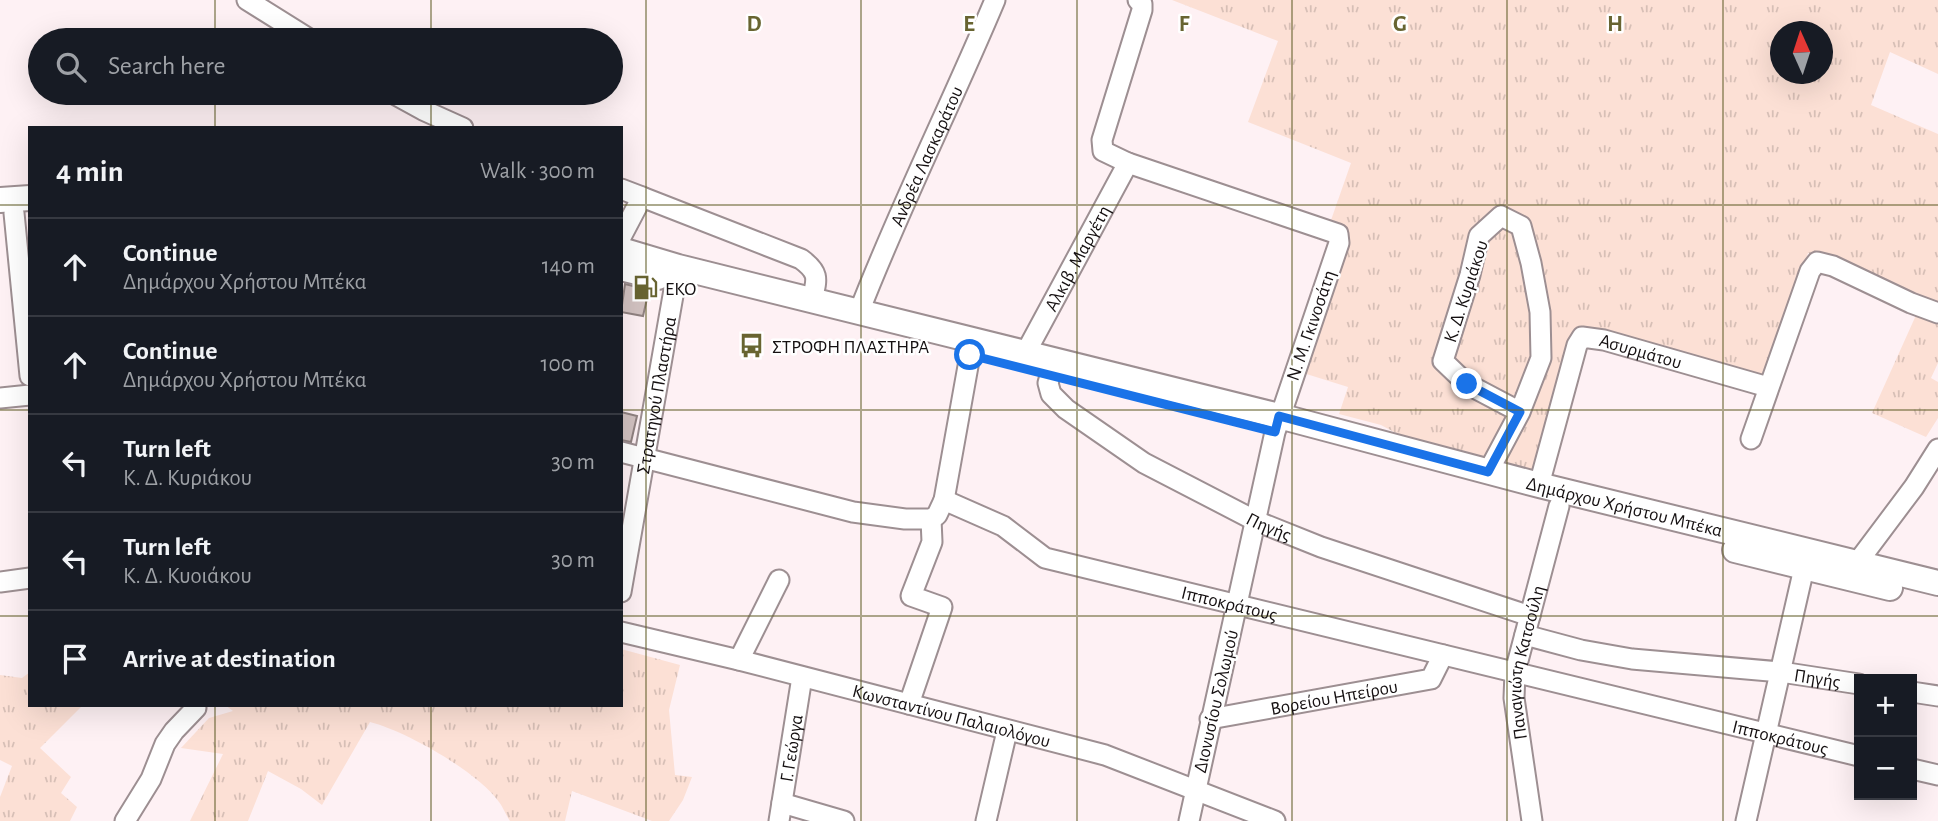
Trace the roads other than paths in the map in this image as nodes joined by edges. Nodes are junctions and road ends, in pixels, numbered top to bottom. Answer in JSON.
{"nodes":[{"id":1,"x":247,"y":0,"type":"edge"},
{"id":2,"x":995,"y":0,"type":"edge"},
{"id":3,"x":1138,"y":0,"type":"edge"},
{"id":4,"x":292,"y":28,"type":"edge"},
{"id":5,"x":414,"y":105,"type":"edge"},
{"id":6,"x":459,"y":126,"type":"edge"},
{"id":7,"x":1128,"y":163,"type":"junction"},
{"id":8,"x":623,"y":190,"type":"edge"},
{"id":9,"x":642,"y":197,"type":"junction"},
{"id":10,"x":15,"y":208,"type":"edge"},
{"id":11,"x":623,"y":233,"type":"edge"},
{"id":12,"x":623,"y":251,"type":"edge"},
{"id":13,"x":623,"y":268,"type":"edge"},
{"id":14,"x":677,"y":274,"type":"junction"},
{"id":15,"x":812,"y":300,"type":"junction"},
{"id":16,"x":859,"y":312,"type":"junction"},
{"id":17,"x":1938,"y":313,"type":"edge"},
{"id":18,"x":1026,"y":352,"type":"junction"},
{"id":19,"x":28,"y":354,"type":"edge"},
{"id":20,"x":970,"y":355,"type":"junction"},
{"id":21,"x":1050,"y":376,"type":"junction"},
{"id":22,"x":1768,"y":387,"type":"junction"},
{"id":23,"x":28,"y":395,"type":"edge"},
{"id":24,"x":0,"y":398,"type":"edge"},
{"id":25,"x":1520,"y":412,"type":"junction"},
{"id":26,"x":1277,"y":424,"type":"junction"},
{"id":27,"x":1751,"y":439,"type":"dead end"},
{"id":28,"x":1938,"y":449,"type":"edge"},
{"id":29,"x":623,"y":452,"type":"edge"},
{"id":30,"x":645,"y":458,"type":"junction"},
{"id":31,"x":1488,"y":472,"type":"junction"},
{"id":32,"x":1539,"y":485,"type":"junction"},
{"id":33,"x":944,"y":500,"type":"junction"},
{"id":34,"x":1559,"y":506,"type":"junction"},
{"id":35,"x":931,"y":519,"type":"junction"},
{"id":36,"x":1256,"y":521,"type":"junction"},
{"id":37,"x":1806,"y":559,"type":"junction"},
{"id":38,"x":1857,"y":563,"type":"junction"},
{"id":39,"x":28,"y":579,"type":"edge"},
{"id":40,"x":779,"y":580,"type":"dead end"},
{"id":41,"x":623,"y":581,"type":"edge"},
{"id":42,"x":1938,"y":583,"type":"edge"},
{"id":43,"x":1,"y":586,"type":"edge"},
{"id":44,"x":1938,"y":600,"type":"edge"},
{"id":45,"x":1237,"y":604,"type":"junction"},
{"id":46,"x":1530,"y":616,"type":"junction"},
{"id":47,"x":623,"y":632,"type":"edge"},
{"id":48,"x":1525,"y":635,"type":"junction"},
{"id":49,"x":1443,"y":655,"type":"junction"},
{"id":50,"x":740,"y":660,"type":"junction"},
{"id":51,"x":1515,"y":672,"type":"junction"},
{"id":52,"x":1781,"y":672,"type":"junction"},
{"id":53,"x":802,"y":677,"type":"junction"},
{"id":54,"x":1854,"y":683,"type":"edge"},
{"id":55,"x":1917,"y":693,"type":"edge"},
{"id":56,"x":1938,"y":696,"type":"edge"},
{"id":57,"x":909,"y":704,"type":"junction"},
{"id":58,"x":196,"y":708,"type":"dead end"},
{"id":59,"x":1210,"y":719,"type":"junction"},
{"id":60,"x":1007,"y":731,"type":"junction"},
{"id":61,"x":1766,"y":734,"type":"junction"},
{"id":62,"x":1854,"y":755,"type":"edge"},
{"id":63,"x":1917,"y":770,"type":"edge"},
{"id":64,"x":1938,"y":775,"type":"edge"},
{"id":65,"x":1196,"y":790,"type":"junction"},
{"id":66,"x":780,"y":812,"type":"edge"},
{"id":67,"x":125,"y":821,"type":"edge"},
{"id":68,"x":844,"y":821,"type":"edge"},
{"id":69,"x":986,"y":821,"type":"edge"},
{"id":70,"x":1189,"y":821,"type":"edge"},
{"id":71,"x":1275,"y":821,"type":"edge"},
{"id":72,"x":1532,"y":821,"type":"edge"},
{"id":73,"x":1746,"y":821,"type":"edge"}],
"edges":[{"from":1,"to":4,"type":"street"},
{"from":2,"to":16,"type":"street","name":"Ανδρέα Λασκαράτου"},
{"from":3,"to":7,"type":"street"},
{"from":5,"to":6,"type":"street"},
{"from":7,"to":18,"type":"street","name":"Αλκιβ. Μαργέτη"},
{"from":7,"to":26,"type":"street","name":"Ν. Μ. Γκινοσάτη"},
{"from":8,"to":9,"type":"street"},
{"from":9,"to":11,"type":"street"},
{"from":9,"to":15,"type":"street"},
{"from":10,"to":19,"type":"street"},
{"from":12,"to":14,"type":"main road","name":"Δημάρχου Χρήστου Μπέκα"},
{"from":13,"to":14,"type":"main road","name":"Δημάρχου Χρήστου Μπέκα"},
{"from":14,"to":15,"type":"main road","name":"Δημάρχου Χρήστου Μπέκα"},
{"from":14,"to":20,"type":"main road","name":"Δημάρχου Χρήστου Μπέκα"},
{"from":14,"to":30,"type":"street","name":"Στρατηγού Πλαστήρα"},
{"from":15,"to":16,"type":"main road","name":"Δημάρχου Χρήστου Μπέκα"},
{"from":16,"to":18,"type":"main road","name":"Δημάρχου Χρήστου Μπέκα"},
{"from":17,"to":22,"type":"street"},
{"from":18,"to":26,"type":"main road","name":"Δημάρχου Χρήστου Μπέκα"},
{"from":20,"to":21,"type":"main road","name":"Δημάρχου Χρήστου Μπέκα"},
{"from":20,"to":33,"type":"street"},
{"from":21,"to":26,"type":"main road","name":"Δημάρχου Χρήστου Μπέκα"},
{"from":21,"to":36,"type":"street","name":"Πηγής"},
{"from":22,"to":27,"type":"street"},
{"from":22,"to":32,"type":"street","name":"Ασυρμάτου"},
{"from":23,"to":24,"type":"street"},
{"from":25,"to":25,"type":"street","name":"Κ. Δ. Κυριάκου"},
{"from":25,"to":31,"type":"street","name":"Κ. Δ. Κυριάκου"},
{"from":26,"to":31,"type":"main road","name":"Δημάρχου Χρήστου Μπέκα"},
{"from":26,"to":34,"type":"main road","name":"Δημάρχου Χρήστου Μπέκα"},
{"from":26,"to":36,"type":"street","name":"Διονυσίου Σολωμού"},
{"from":28,"to":38,"type":"street"},
{"from":29,"to":30,"type":"street"},
{"from":30,"to":35,"type":"street"},
{"from":30,"to":41,"type":"street","name":"Στρατηγού Πλαστήρα"},
{"from":31,"to":32,"type":"main road","name":"Δημάρχου Χρήστου Μπέκα"},
{"from":32,"to":37,"type":"main road","name":"Δημάρχου Χρήστου Μπέκα"},
{"from":33,"to":35,"type":"street"},
{"from":33,"to":45,"type":"street","name":"Ιπποκράτους"},
{"from":34,"to":37,"type":"main road","name":"Δημάρχου Χρήστου Μπέκα"},
{"from":34,"to":46,"type":"street","name":"Παναγιώτη Κατσούλη"},
{"from":35,"to":57,"type":"street"},
{"from":36,"to":45,"type":"street","name":"Διονυσίου Σολωμού"},
{"from":36,"to":46,"type":"street","name":"Πηγής"},
{"from":37,"to":38,"type":"main road","name":"Δημάρχου Χρήστου Μπέκα"},
{"from":37,"to":44,"type":"main road","name":"Δημάρχου Χρήστου Μπέκα"},
{"from":37,"to":52,"type":"street"},
{"from":38,"to":42,"type":"main road","name":"Δημάρχου Χρήστου Μπέκα"},
{"from":39,"to":43,"type":"street"},
{"from":40,"to":50,"type":"street"},
{"from":45,"to":49,"type":"street","name":"Ιπποκράτους"},
{"from":45,"to":59,"type":"street","name":"Διονυσίου Σολωμού"},
{"from":46,"to":48,"type":"street","name":"Παναγιώτη Κατσούλη"},
{"from":47,"to":50,"type":"street","name":"Κωνσταντίνου Παλαιολόγου"},
{"from":48,"to":51,"type":"street","name":"Παναγιώτη Κατσούλη"},
{"from":48,"to":52,"type":"street","name":"Πηγής"},
{"from":49,"to":51,"type":"street","name":"Ιπποκράτους"},
{"from":49,"to":59,"type":"street","name":"Βορείου Ηπείρου"},
{"from":50,"to":53,"type":"street","name":"Κωνσταντίνου Παλαιολόγου"},
{"from":51,"to":61,"type":"street","name":"Ιπποκράτους"},
{"from":51,"to":72,"type":"street","name":"Παναγιώτη Κατσούλη"},
{"from":52,"to":54,"type":"street","name":"Πηγής"},
{"from":52,"to":61,"type":"street"},
{"from":53,"to":57,"type":"street","name":"Κωνσταντίνου Παλαιολόγου"},
{"from":53,"to":66,"type":"street","name":"Γ. Γεώργα"},
{"from":55,"to":56,"type":"street"},
{"from":57,"to":60,"type":"street","name":"Κωνσταντίνου Παλαιολόγου"},
{"from":58,"to":67,"type":"street"},
{"from":59,"to":65,"type":"street","name":"Διονυσίου Σολωμού"},
{"from":60,"to":65,"type":"street","name":"Κωνσταντίνου Παλαιολόγου"},
{"from":60,"to":69,"type":"street"},
{"from":61,"to":62,"type":"street","name":"Ιπποκράτους"},
{"from":61,"to":73,"type":"street"},
{"from":63,"to":64,"type":"street"},
{"from":65,"to":70,"type":"street","name":"Διονυσίου Σολωμού"},
{"from":65,"to":71,"type":"street","name":"Κωνσταντίνου Παλαιολόγου"},
{"from":66,"to":68,"type":"street"}]}
